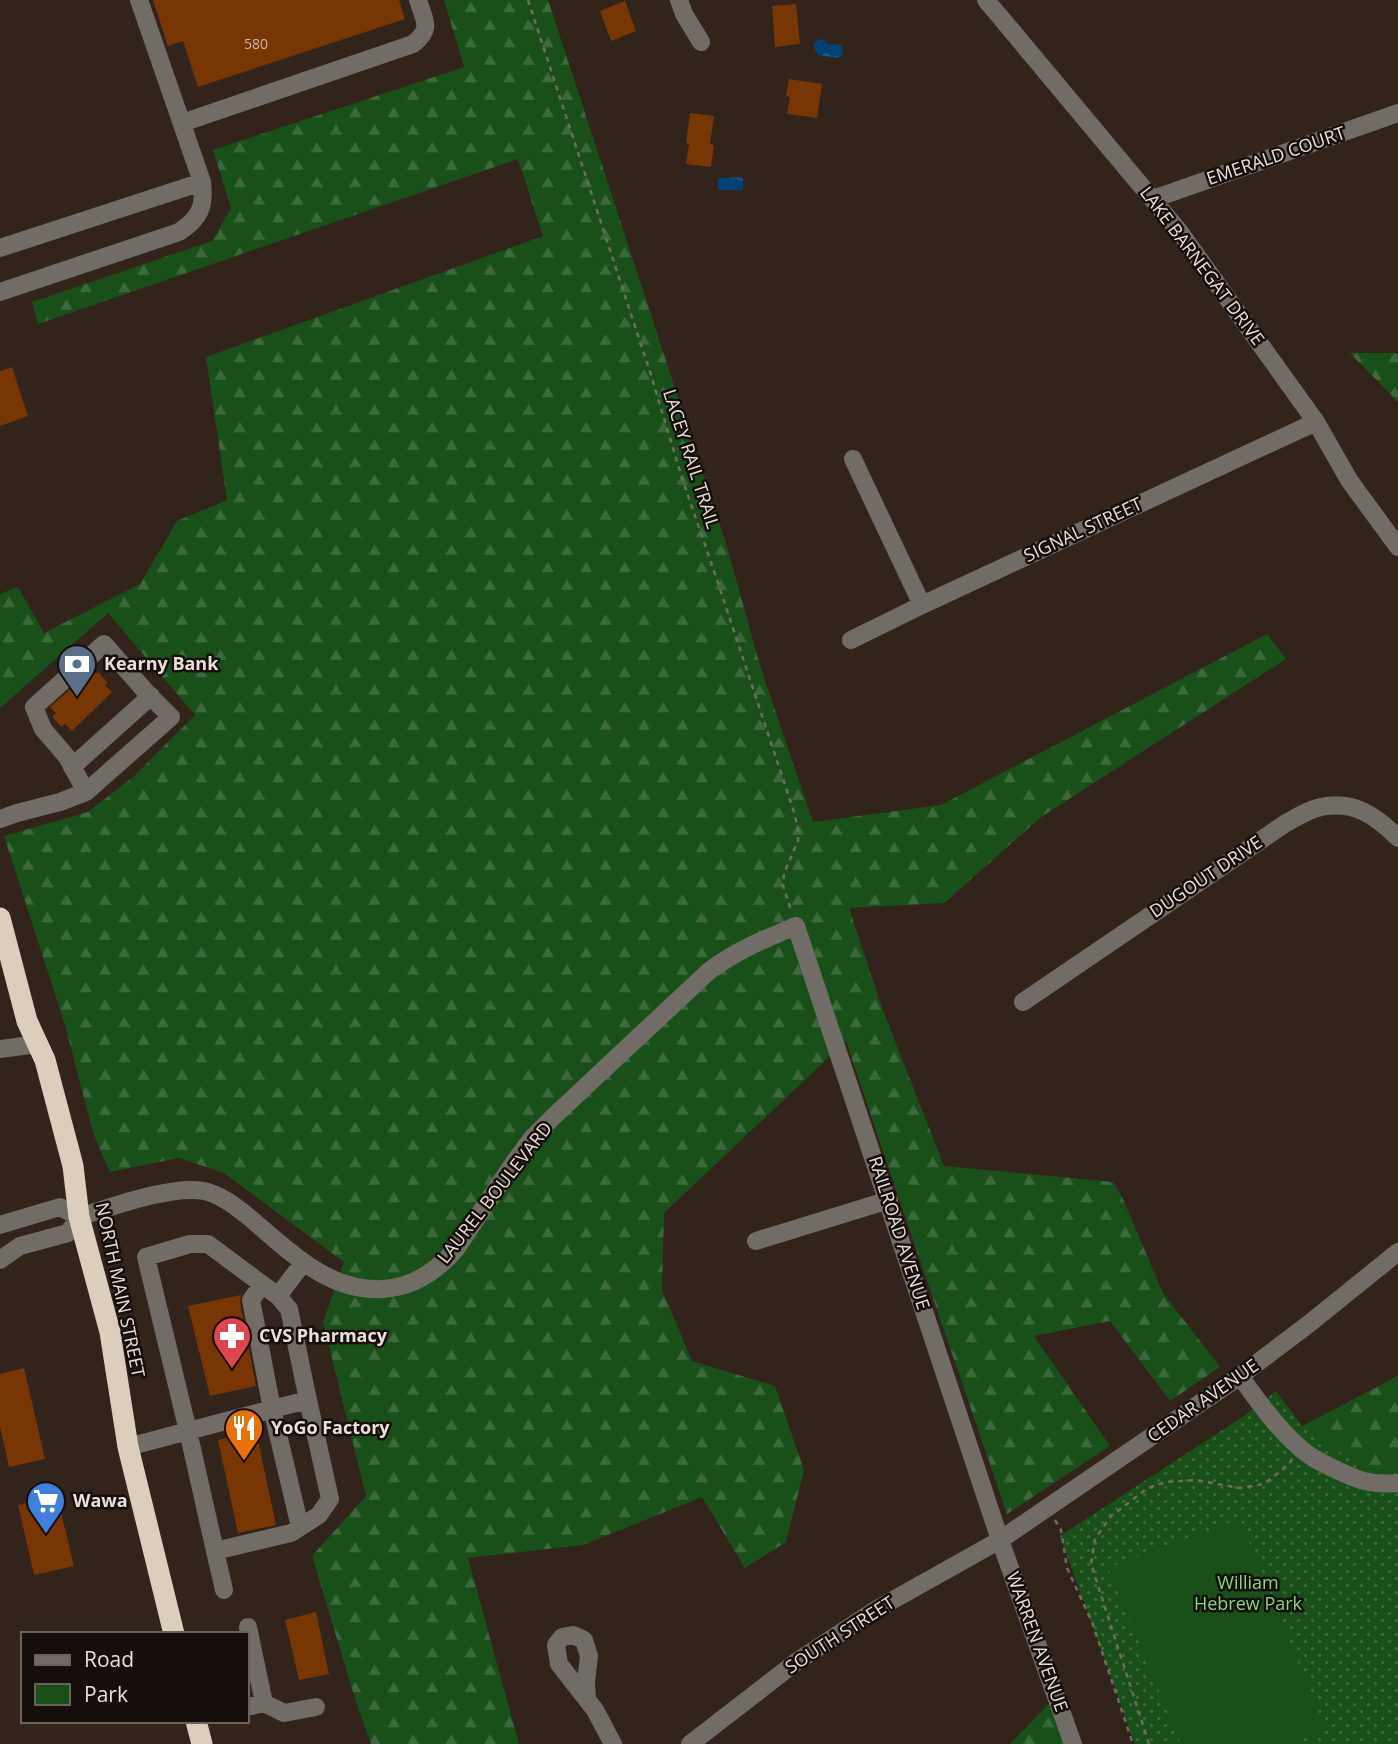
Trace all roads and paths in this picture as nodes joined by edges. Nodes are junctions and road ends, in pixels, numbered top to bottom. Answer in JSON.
{"nodes":[{"id":1,"x":139,"y":0,"type":"edge"},
{"id":2,"x":418,"y":0,"type":"edge"},
{"id":3,"x":528,"y":0,"type":"edge"},
{"id":4,"x":679,"y":0,"type":"edge"},
{"id":5,"x":985,"y":0,"type":"edge"},
{"id":6,"x":701,"y":42,"type":"dead end"},
{"id":7,"x":1398,"y":113,"type":"edge"},
{"id":8,"x":182,"y":123,"type":"junction"},
{"id":9,"x":202,"y":182,"type":"junction"},
{"id":10,"x":1153,"y":199,"type":"junction"},
{"id":11,"x":0,"y":248,"type":"edge"},
{"id":12,"x":0,"y":292,"type":"edge"},
{"id":13,"x":1315,"y":422,"type":"junction"},
{"id":14,"x":853,"y":459,"type":"dead end"},
{"id":15,"x":1398,"y":547,"type":"edge"},
{"id":16,"x":922,"y":605,"type":"junction"},
{"id":17,"x":851,"y":640,"type":"dead end"},
{"id":18,"x":151,"y":696,"type":"junction"},
{"id":19,"x":72,"y":768,"type":"junction"},
{"id":20,"x":86,"y":792,"type":"junction"},
{"id":21,"x":0,"y":818,"type":"edge"},
{"id":22,"x":1398,"y":838,"type":"edge"},
{"id":23,"x":0,"y":918,"type":"edge"},
{"id":24,"x":796,"y":926,"type":"junction"},
{"id":25,"x":1023,"y":1002,"type":"dead end"},
{"id":26,"x":38,"y":1044,"type":"junction"},
{"id":27,"x":0,"y":1049,"type":"edge"},
{"id":28,"x":889,"y":1200,"type":"junction"},
{"id":29,"x":79,"y":1217,"type":"junction"},
{"id":30,"x":1,"y":1224,"type":"edge"},
{"id":31,"x":756,"y":1241,"type":"dead end"},
{"id":32,"x":1398,"y":1252,"type":"edge"},
{"id":33,"x":0,"y":1260,"type":"edge"},
{"id":34,"x":303,"y":1263,"type":"junction"},
{"id":35,"x":262,"y":1285,"type":"junction"},
{"id":36,"x":278,"y":1296,"type":"junction"},
{"id":37,"x":1240,"y":1377,"type":"junction"},
{"id":38,"x":308,"y":1400,"type":"junction"},
{"id":39,"x":272,"y":1409,"type":"junction"},
{"id":40,"x":188,"y":1431,"type":"junction"},
{"id":41,"x":128,"y":1447,"type":"junction"},
{"id":42,"x":1300,"y":1449,"type":"junction"},
{"id":43,"x":1398,"y":1483,"type":"edge"},
{"id":44,"x":1055,"y":1520,"type":"dead end"},
{"id":45,"x":300,"y":1527,"type":"junction"},
{"id":46,"x":1000,"y":1540,"type":"junction"},
{"id":47,"x":215,"y":1551,"type":"junction"},
{"id":48,"x":224,"y":1590,"type":"dead end"},
{"id":49,"x":248,"y":1627,"type":"dead end"},
{"id":50,"x":174,"y":1632,"type":"edge"},
{"id":51,"x":587,"y":1700,"type":"dead end"},
{"id":52,"x":255,"y":1705,"type":"edge"},
{"id":53,"x":316,"y":1707,"type":"dead end"},
{"id":54,"x":197,"y":1723,"type":"edge"},
{"id":55,"x":202,"y":1744,"type":"edge"},
{"id":56,"x":613,"y":1744,"type":"edge"},
{"id":57,"x":690,"y":1744,"type":"edge"},
{"id":58,"x":1073,"y":1744,"type":"edge"},
{"id":59,"x":1133,"y":1744,"type":"edge"},
{"id":60,"x":1149,"y":1744,"type":"edge"}],
"edges":[{"from":1,"to":8,"type":"street"},
{"from":2,"to":8,"type":"street"},
{"from":3,"to":24,"type":"path","name":"LACEY RAIL TRAIL"},
{"from":4,"to":6,"type":"street"},
{"from":5,"to":10,"type":"street","name":"LAKE BARNEGAT DRIVE"},
{"from":7,"to":10,"type":"street","name":"EMERALD COURT"},
{"from":8,"to":9,"type":"street"},
{"from":9,"to":11,"type":"street"},
{"from":9,"to":12,"type":"street"},
{"from":10,"to":13,"type":"street","name":"LAKE BARNEGAT DRIVE"},
{"from":13,"to":15,"type":"street","name":"LAKE BARNEGAT DRIVE"},
{"from":13,"to":16,"type":"street","name":"SIGNAL STREET"},
{"from":14,"to":16,"type":"street"},
{"from":16,"to":17,"type":"street","name":"SIGNAL STREET"},
{"from":18,"to":19,"type":"street"},
{"from":18,"to":19,"type":"street"},
{"from":18,"to":20,"type":"street"},
{"from":19,"to":20,"type":"street"},
{"from":20,"to":21,"type":"street"},
{"from":22,"to":25,"type":"street","name":"DUGOUT DRIVE"},
{"from":23,"to":26,"type":"highway","name":"NORTH MAIN STREET"},
{"from":24,"to":28,"type":"street","name":"RAILROAD AVENUE"},
{"from":24,"to":34,"type":"street","name":"LAUREL BOULEVARD"},
{"from":26,"to":27,"type":"street"},
{"from":26,"to":29,"type":"highway","name":"NORTH MAIN STREET"},
{"from":28,"to":31,"type":"street"},
{"from":28,"to":46,"type":"street","name":"RAILROAD AVENUE"},
{"from":29,"to":30,"type":"street","name":"LAUREL BOULEVARD"},
{"from":29,"to":33,"type":"street","name":"LAUREL BOULEVARD"},
{"from":29,"to":34,"type":"street","name":"LAUREL BOULEVARD"},
{"from":29,"to":41,"type":"highway","name":"NORTH MAIN STREET"},
{"from":32,"to":37,"type":"street","name":"CEDAR AVENUE"},
{"from":34,"to":36,"type":"street"},
{"from":35,"to":36,"type":"street"},
{"from":35,"to":39,"type":"street"},
{"from":35,"to":40,"type":"street"},
{"from":36,"to":38,"type":"street"},
{"from":37,"to":42,"type":"street"},
{"from":37,"to":46,"type":"street","name":"CEDAR AVENUE"},
{"from":38,"to":39,"type":"street"},
{"from":38,"to":45,"type":"street"},
{"from":39,"to":40,"type":"street"},
{"from":39,"to":45,"type":"street"},
{"from":40,"to":41,"type":"street"},
{"from":40,"to":47,"type":"street"},
{"from":41,"to":50,"type":"highway","name":"NORTH MAIN STREET"},
{"from":42,"to":43,"type":"street"},
{"from":42,"to":60,"type":"path"},
{"from":44,"to":59,"type":"path"},
{"from":45,"to":47,"type":"street"},
{"from":46,"to":57,"type":"street","name":"SOUTH STREET"},
{"from":46,"to":58,"type":"street","name":"WARREN AVENUE"},
{"from":47,"to":48,"type":"street"},
{"from":49,"to":52,"type":"street"},
{"from":51,"to":56,"type":"street"},
{"from":52,"to":53,"type":"street"},
{"from":54,"to":55,"type":"highway"}]}
